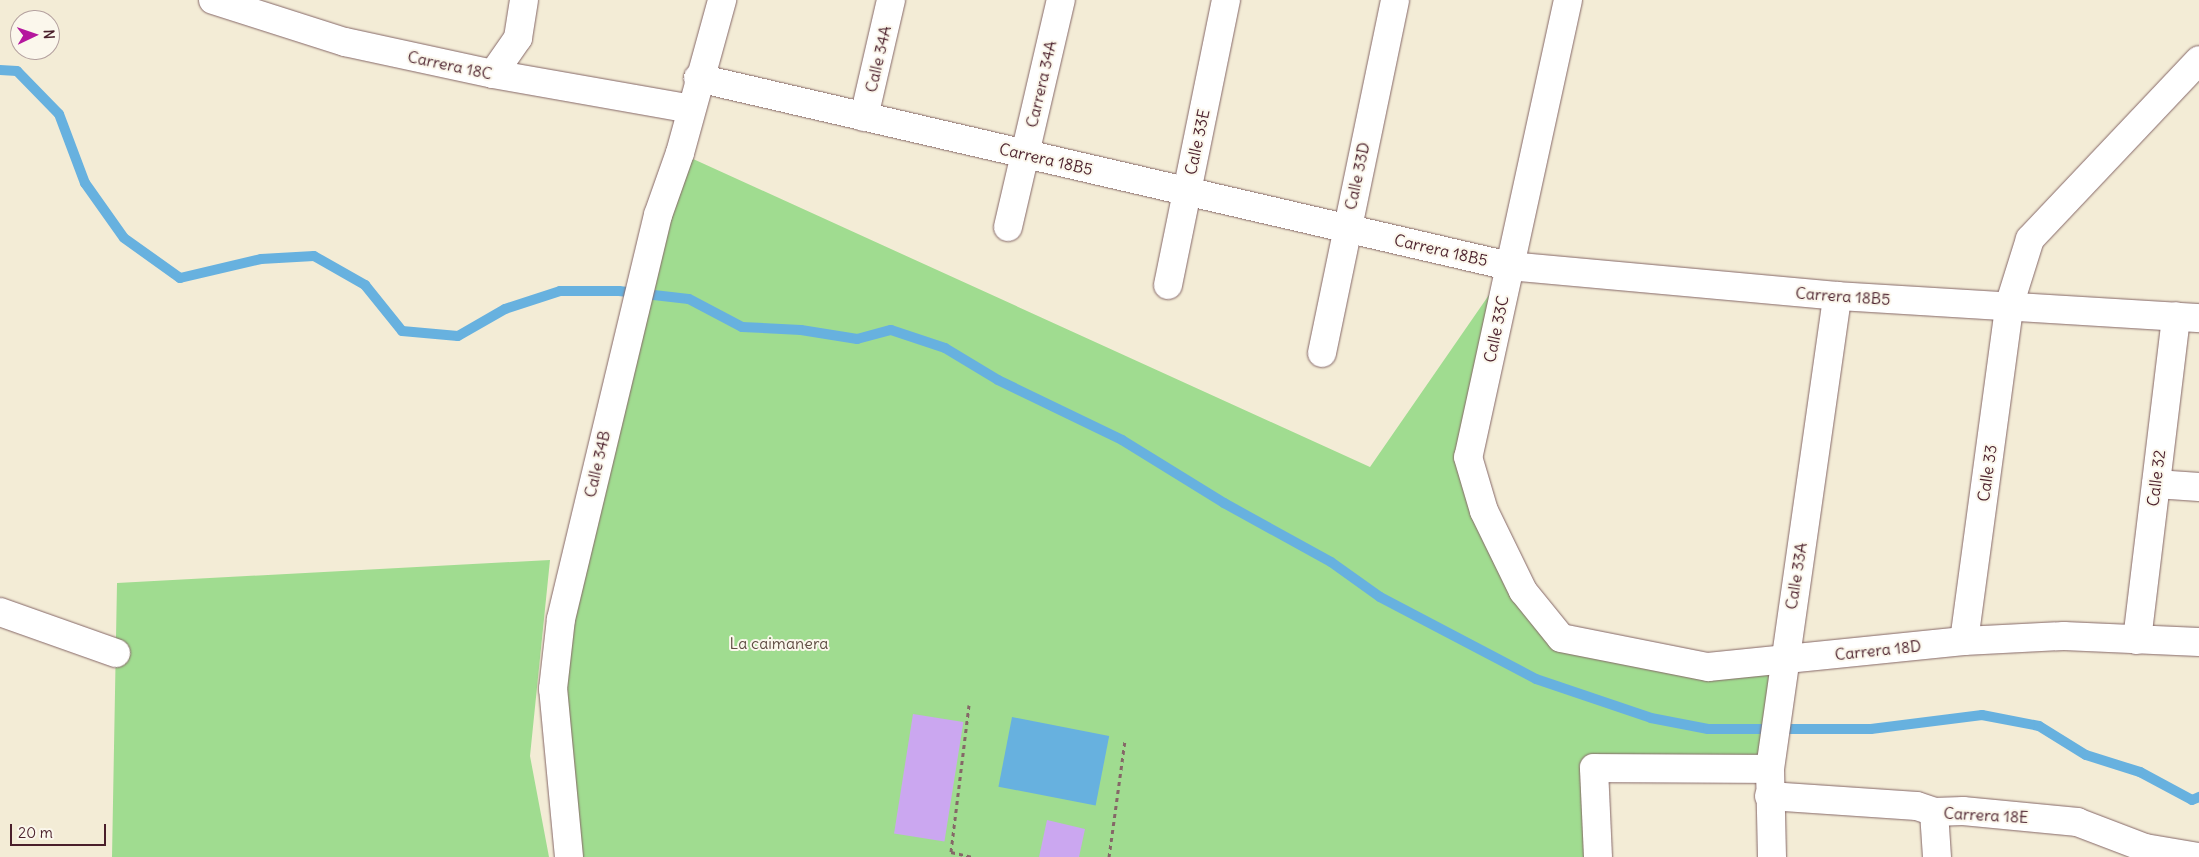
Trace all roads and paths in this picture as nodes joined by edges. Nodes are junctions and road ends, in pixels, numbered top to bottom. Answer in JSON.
{"nodes":[{"id":1,"x":213,"y":0,"type":"edge"},
{"id":2,"x":524,"y":0,"type":"edge"},
{"id":3,"x":722,"y":0,"type":"edge"},
{"id":4,"x":891,"y":0,"type":"edge"},
{"id":5,"x":1061,"y":0,"type":"edge"},
{"id":6,"x":1226,"y":0,"type":"edge"},
{"id":7,"x":1395,"y":0,"type":"edge"},
{"id":8,"x":1568,"y":0,"type":"edge"},
{"id":9,"x":2199,"y":60,"type":"edge"},
{"id":10,"x":492,"y":74,"type":"junction"},
{"id":11,"x":698,"y":78,"type":"junction"},
{"id":12,"x":691,"y":109,"type":"junction"},
{"id":13,"x":864,"y":117,"type":"junction"},
{"id":14,"x":1025,"y":154,"type":"junction"},
{"id":15,"x":1187,"y":192,"type":"junction"},
{"id":16,"x":1008,"y":227,"type":"dead end"},
{"id":17,"x":1346,"y":229,"type":"junction"},
{"id":18,"x":1509,"y":266,"type":"junction"},
{"id":19,"x":1168,"y":285,"type":"dead end"},
{"id":20,"x":1837,"y":296,"type":"junction"},
{"id":21,"x":2009,"y":306,"type":"junction"},
{"id":22,"x":2188,"y":317,"type":"edge"},
{"id":23,"x":1322,"y":353,"type":"dead end"},
{"id":24,"x":2156,"y":484,"type":"junction"},
{"id":25,"x":2199,"y":487,"type":"edge"},
{"id":26,"x":0,"y":612,"type":"edge"},
{"id":27,"x":1561,"y":638,"type":"joint"},
{"id":28,"x":2136,"y":640,"type":"junction"},
{"id":29,"x":1964,"y":641,"type":"junction"},
{"id":30,"x":2199,"y":642,"type":"edge"},
{"id":31,"x":116,"y":653,"type":"dead end"},
{"id":32,"x":1783,"y":660,"type":"junction"},
{"id":33,"x":969,"y":705,"type":"dead end"},
{"id":34,"x":1125,"y":740,"type":"dead end"},
{"id":35,"x":1770,"y":769,"type":"junction"},
{"id":36,"x":1769,"y":796,"type":"junction"},
{"id":37,"x":1934,"y":812,"type":"junction"},
{"id":38,"x":2144,"y":852,"type":"edge"},
{"id":39,"x":569,"y":857,"type":"edge"},
{"id":40,"x":972,"y":857,"type":"edge"},
{"id":41,"x":1109,"y":857,"type":"edge"},
{"id":42,"x":1598,"y":857,"type":"edge"},
{"id":43,"x":1772,"y":857,"type":"edge"},
{"id":44,"x":1937,"y":857,"type":"edge"},
{"id":45,"x":2198,"y":857,"type":"edge"}],
"edges":[{"from":1,"to":10,"type":"street","name":"Carrera 18C"},
{"from":2,"to":10,"type":"street"},
{"from":3,"to":11,"type":"street","name":"Calle 34B"},
{"from":4,"to":13,"type":"street","name":"Calle 34A"},
{"from":5,"to":14,"type":"street","name":"Carrera 34A"},
{"from":6,"to":15,"type":"street","name":"Calle 33E"},
{"from":7,"to":17,"type":"street","name":"Calle 33D"},
{"from":8,"to":18,"type":"street","name":"Calle 33C"},
{"from":9,"to":21,"type":"street","name":"Calle 33"},
{"from":10,"to":12,"type":"street","name":"Carrera 18C"},
{"from":11,"to":12,"type":"street","name":"Calle 34B"},
{"from":11,"to":13,"type":"street","name":"Carrera 18B5"},
{"from":12,"to":39,"type":"street","name":"Calle 34B"},
{"from":13,"to":14,"type":"street","name":"Carrera 18B5"},
{"from":14,"to":15,"type":"street","name":"Carrera 18B5"},
{"from":14,"to":16,"type":"street","name":"Carrera 34A"},
{"from":15,"to":17,"type":"street","name":"Carrera 18B5"},
{"from":15,"to":19,"type":"street","name":"Calle 33E"},
{"from":17,"to":18,"type":"street","name":"Carrera 18B5"},
{"from":17,"to":23,"type":"street","name":"Calle 33D"},
{"from":18,"to":20,"type":"street","name":"Carrera 18B5"},
{"from":18,"to":27,"type":"street","name":"Calle 33C"},
{"from":20,"to":21,"type":"street","name":"Carrera 18B5"},
{"from":20,"to":32,"type":"street","name":"Calle 33A"},
{"from":21,"to":22,"type":"street","name":"Carrera 18B5"},
{"from":21,"to":29,"type":"street","name":"Calle 33"},
{"from":22,"to":24,"type":"street","name":"Calle 32"},
{"from":24,"to":25,"type":"street"},
{"from":24,"to":28,"type":"street","name":"Calle 32"},
{"from":26,"to":31,"type":"street"},
{"from":27,"to":32,"type":"street","name":"Carrera 18D"},
{"from":28,"to":29,"type":"street","name":"Carrera 18D"},
{"from":28,"to":30,"type":"street","name":"Carrera 18D"},
{"from":29,"to":32,"type":"street","name":"Carrera 18D"},
{"from":32,"to":35,"type":"street","name":"Calle 33A"},
{"from":33,"to":40,"type":"path"},
{"from":34,"to":41,"type":"path"},
{"from":35,"to":36,"type":"street","name":"Calle 33A"},
{"from":35,"to":42,"type":"street"},
{"from":36,"to":37,"type":"street","name":"Carrera 18E"},
{"from":36,"to":43,"type":"street","name":"Calle 33A"},
{"from":37,"to":38,"type":"street","name":"Carrera 18E"},
{"from":37,"to":44,"type":"street"},
{"from":38,"to":45,"type":"street","name":"Carrera 18E"}]}
